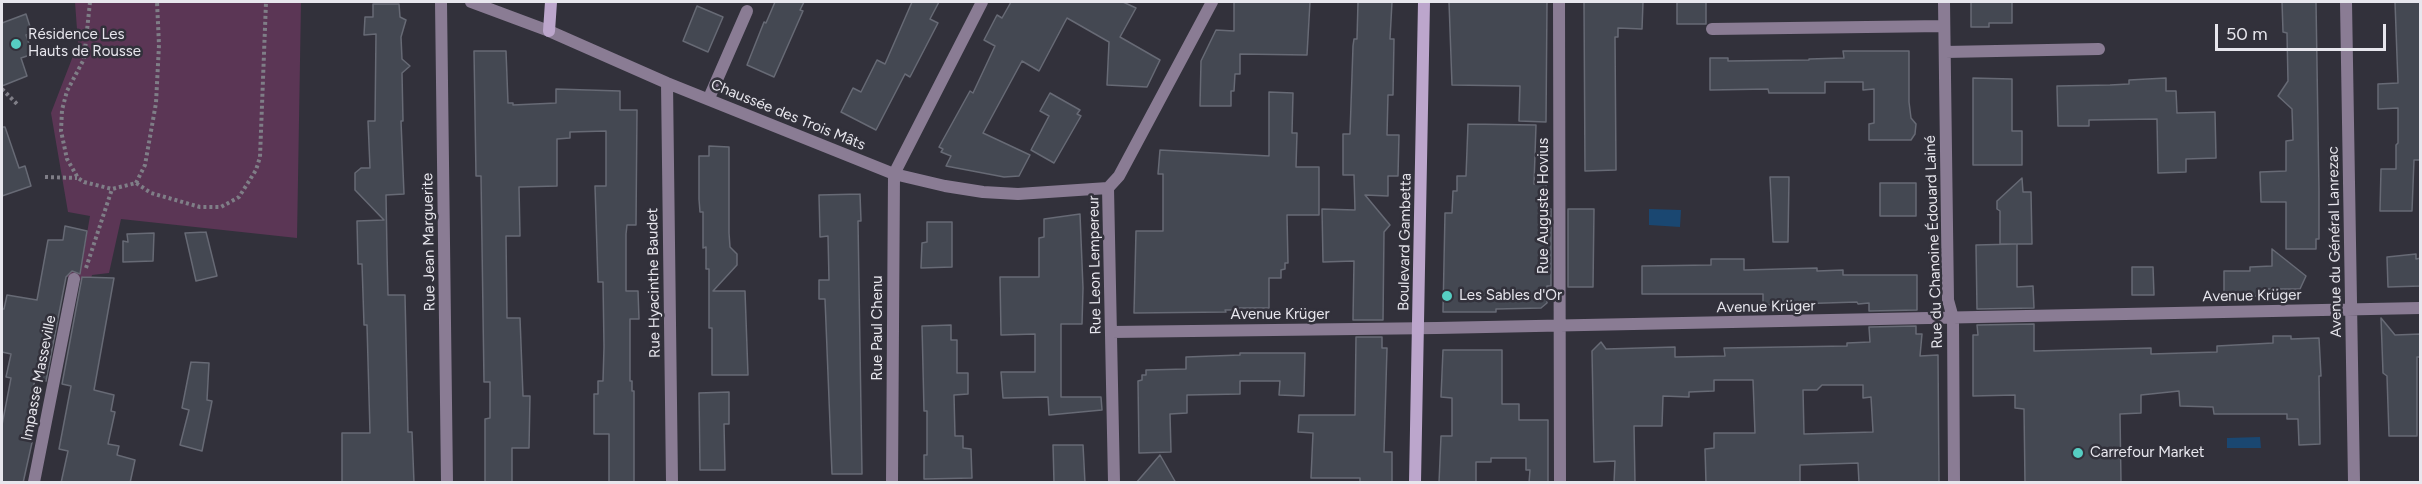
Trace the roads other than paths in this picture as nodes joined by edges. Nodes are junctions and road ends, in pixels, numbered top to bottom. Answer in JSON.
{"nodes":[{"id":1,"x":441,"y":2,"type":"edge"},
{"id":2,"x":471,"y":2,"type":"edge"},
{"id":3,"x":551,"y":2,"type":"edge"},
{"id":4,"x":982,"y":2,"type":"edge"},
{"id":5,"x":1212,"y":2,"type":"edge"},
{"id":6,"x":1424,"y":2,"type":"edge"},
{"id":7,"x":1559,"y":2,"type":"edge"},
{"id":8,"x":1944,"y":2,"type":"edge"},
{"id":9,"x":2346,"y":2,"type":"edge"},
{"id":10,"x":747,"y":11,"type":"dead end"},
{"id":11,"x":1944,"y":26,"type":"junction"},
{"id":12,"x":1712,"y":29,"type":"dead end"},
{"id":13,"x":549,"y":31,"type":"junction"},
{"id":14,"x":2099,"y":49,"type":"dead end"},
{"id":15,"x":1945,"y":52,"type":"junction"},
{"id":16,"x":667,"y":83,"type":"junction"},
{"id":17,"x":709,"y":99,"type":"junction"},
{"id":18,"x":894,"y":174,"type":"junction"},
{"id":19,"x":1108,"y":188,"type":"junction"},
{"id":20,"x":74,"y":279,"type":"road end"},
{"id":21,"x":2421,"y":308,"type":"edge"},
{"id":22,"x":2350,"y":309,"type":"junction"},
{"id":23,"x":1953,"y":318,"type":"junction"},
{"id":24,"x":1559,"y":326,"type":"junction"},
{"id":25,"x":1418,"y":329,"type":"junction"},
{"id":26,"x":1112,"y":332,"type":"junction"},
{"id":27,"x":34,"y":483,"type":"edge"},
{"id":28,"x":447,"y":483,"type":"edge"},
{"id":29,"x":672,"y":483,"type":"edge"},
{"id":30,"x":892,"y":483,"type":"edge"},
{"id":31,"x":1114,"y":483,"type":"edge"},
{"id":32,"x":1415,"y":483,"type":"edge"},
{"id":33,"x":1560,"y":483,"type":"edge"},
{"id":34,"x":1954,"y":483,"type":"edge"},
{"id":35,"x":2354,"y":483,"type":"edge"}],
"edges":[{"from":1,"to":28,"type":"street","name":"Rue Jean Marguerite"},
{"from":2,"to":13,"type":"street","name":"Chaussée des Trois Mâts"},
{"from":3,"to":13,"type":"main road"},
{"from":4,"to":18,"type":"street"},
{"from":5,"to":19,"type":"street","name":"Rue Leon Lempereur"},
{"from":6,"to":25,"type":"main road","name":"Boulevard Gambetta"},
{"from":7,"to":24,"type":"street","name":"Rue Auguste Hovius"},
{"from":8,"to":11,"type":"street","name":"Rue du Chanoine Édouard Lainé"},
{"from":9,"to":22,"type":"street","name":"Avenue du Général Lanrezac"},
{"from":10,"to":17,"type":"street"},
{"from":11,"to":12,"type":"street"},
{"from":11,"to":15,"type":"street","name":"Rue du Chanoine Édouard Lainé"},
{"from":13,"to":16,"type":"street","name":"Chaussée des Trois Mâts"},
{"from":14,"to":15,"type":"street"},
{"from":15,"to":23,"type":"street","name":"Rue du Chanoine Édouard Lainé"},
{"from":16,"to":17,"type":"street","name":"Chaussée des Trois Mâts"},
{"from":16,"to":29,"type":"street","name":"Rue Hyacinthe Baudet"},
{"from":17,"to":18,"type":"street","name":"Chaussée des Trois Mâts"},
{"from":18,"to":19,"type":"street","name":"Chaussée des Trois Mâts"},
{"from":18,"to":30,"type":"street","name":"Rue Paul Chenu"},
{"from":19,"to":26,"type":"street","name":"Rue Leon Lempereur"},
{"from":20,"to":27,"type":"street","name":"Impasse Masseville"},
{"from":21,"to":22,"type":"street","name":"Avenue Krüger"},
{"from":22,"to":23,"type":"street","name":"Avenue Krüger"},
{"from":22,"to":35,"type":"street","name":"Avenue du Général Lanrezac"},
{"from":23,"to":24,"type":"street","name":"Avenue Krüger"},
{"from":23,"to":34,"type":"street","name":"Rue du Chanoine Édouard Lainé"},
{"from":24,"to":25,"type":"street","name":"Avenue Krüger"},
{"from":24,"to":33,"type":"street","name":"Rue Auguste Hovius"},
{"from":25,"to":26,"type":"street","name":"Avenue Krüger"},
{"from":25,"to":32,"type":"main road","name":"Boulevard Gambetta"},
{"from":26,"to":31,"type":"street","name":"Rue Leon Lempereur"}]}
